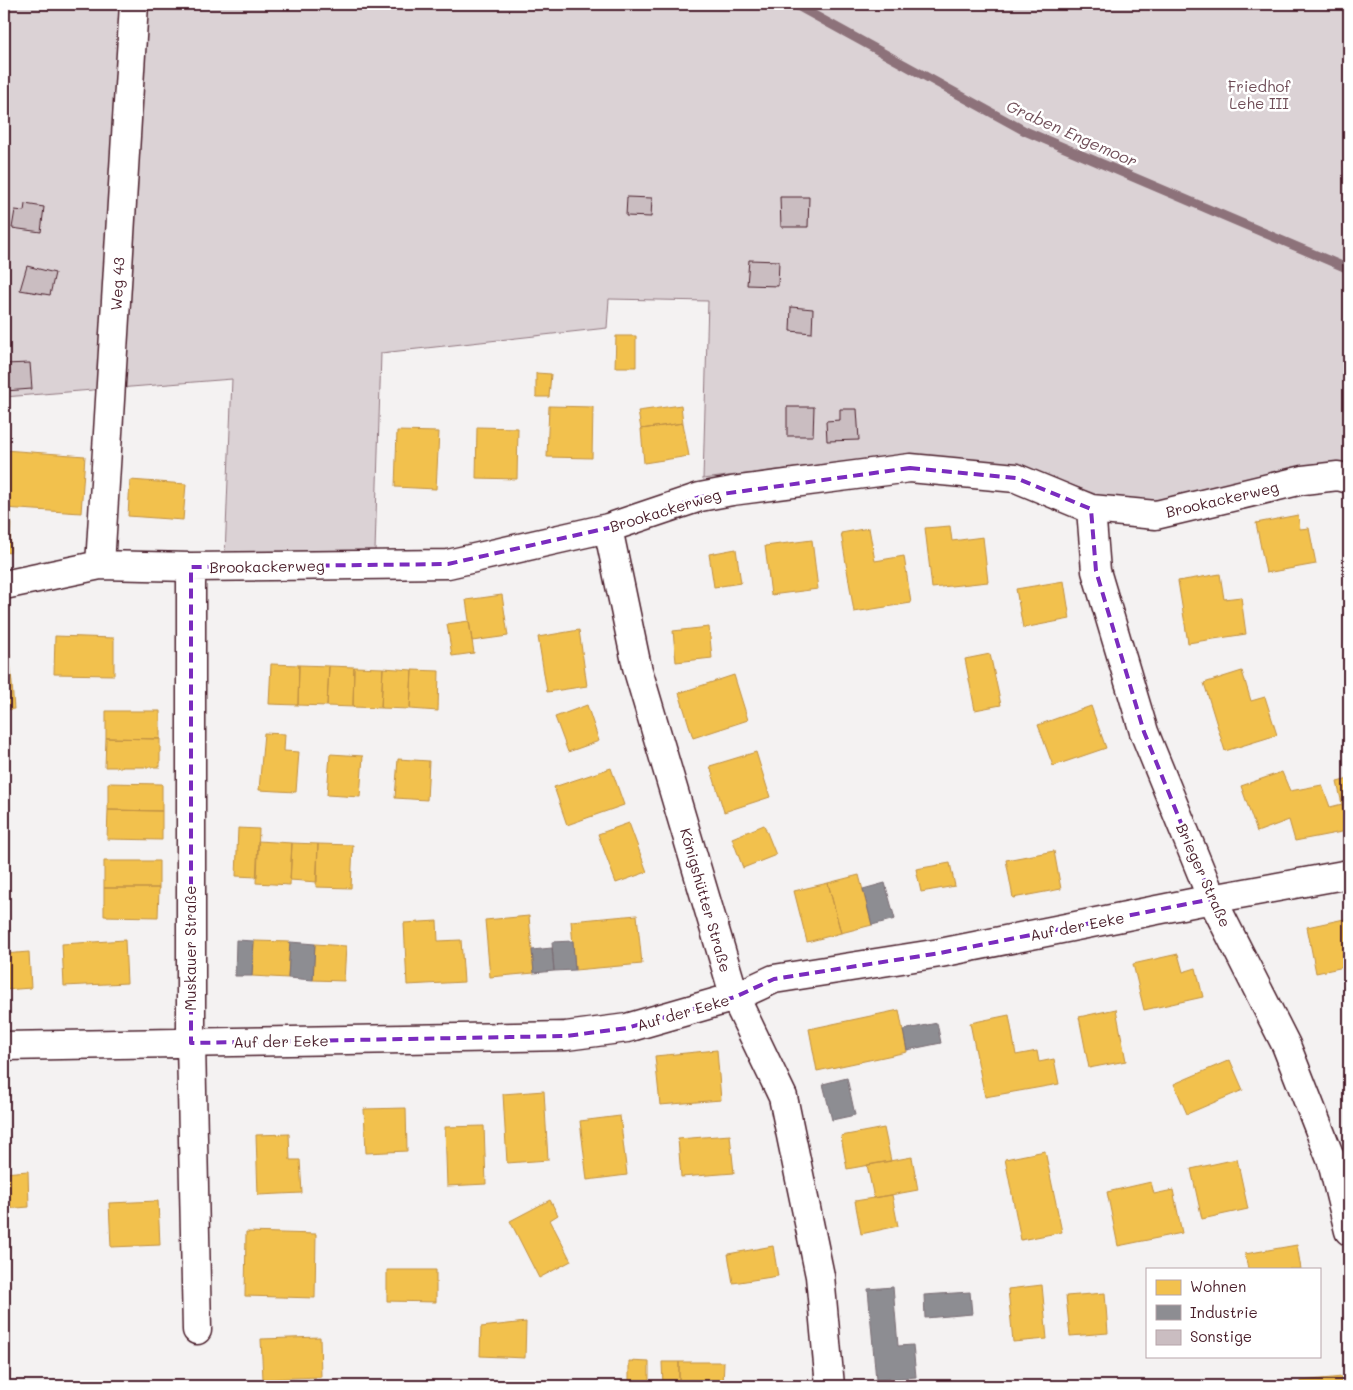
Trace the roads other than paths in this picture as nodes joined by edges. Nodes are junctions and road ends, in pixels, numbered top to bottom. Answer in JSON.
{"nodes":[{"id":1,"x":134,"y":4,"type":"edge"},
{"id":2,"x":1349,"y":479,"type":"edge"},
{"id":3,"x":1091,"y":509,"type":"junction"},
{"id":4,"x":608,"y":528,"type":"junction"},
{"id":5,"x":100,"y":565,"type":"junction"},
{"id":6,"x":191,"y":567,"type":"junction"},
{"id":7,"x":4,"y":585,"type":"edge"},
{"id":8,"x":1349,"y":874,"type":"edge"},
{"id":9,"x":1212,"y":900,"type":"junction"},
{"id":10,"x":735,"y":997,"type":"junction"},
{"id":11,"x":190,"y":1043,"type":"junction"},
{"id":12,"x":4,"y":1046,"type":"edge"},
{"id":13,"x":1349,"y":1231,"type":"edge"},
{"id":14,"x":197,"y":1330,"type":"dead end"},
{"id":15,"x":830,"y":1386,"type":"edge"}],
"edges":[{"from":1,"to":5,"type":"street","name":"Weg 43"},
{"from":2,"to":3,"type":"street","name":"Brookackerweg"},
{"from":3,"to":4,"type":"street","name":"Brookackerweg"},
{"from":3,"to":9,"type":"street","name":"Brieger Straße"},
{"from":4,"to":6,"type":"street","name":"Brookackerweg"},
{"from":4,"to":10,"type":"street","name":"Königshütter Straße"},
{"from":5,"to":6,"type":"street","name":"Brookackerweg"},
{"from":5,"to":7,"type":"street","name":"Brookackerweg"},
{"from":6,"to":11,"type":"street","name":"Muskauer Straße"},
{"from":8,"to":9,"type":"street","name":"Auf der Eeke"},
{"from":9,"to":10,"type":"street","name":"Auf der Eeke"},
{"from":9,"to":13,"type":"street","name":"Brieger Straße"},
{"from":10,"to":11,"type":"street","name":"Auf der Eeke"},
{"from":10,"to":15,"type":"street","name":"Königshütter Straße"},
{"from":11,"to":12,"type":"street","name":"Auf der Eeke"},
{"from":11,"to":14,"type":"street","name":"Muskauer Straße"}]}
